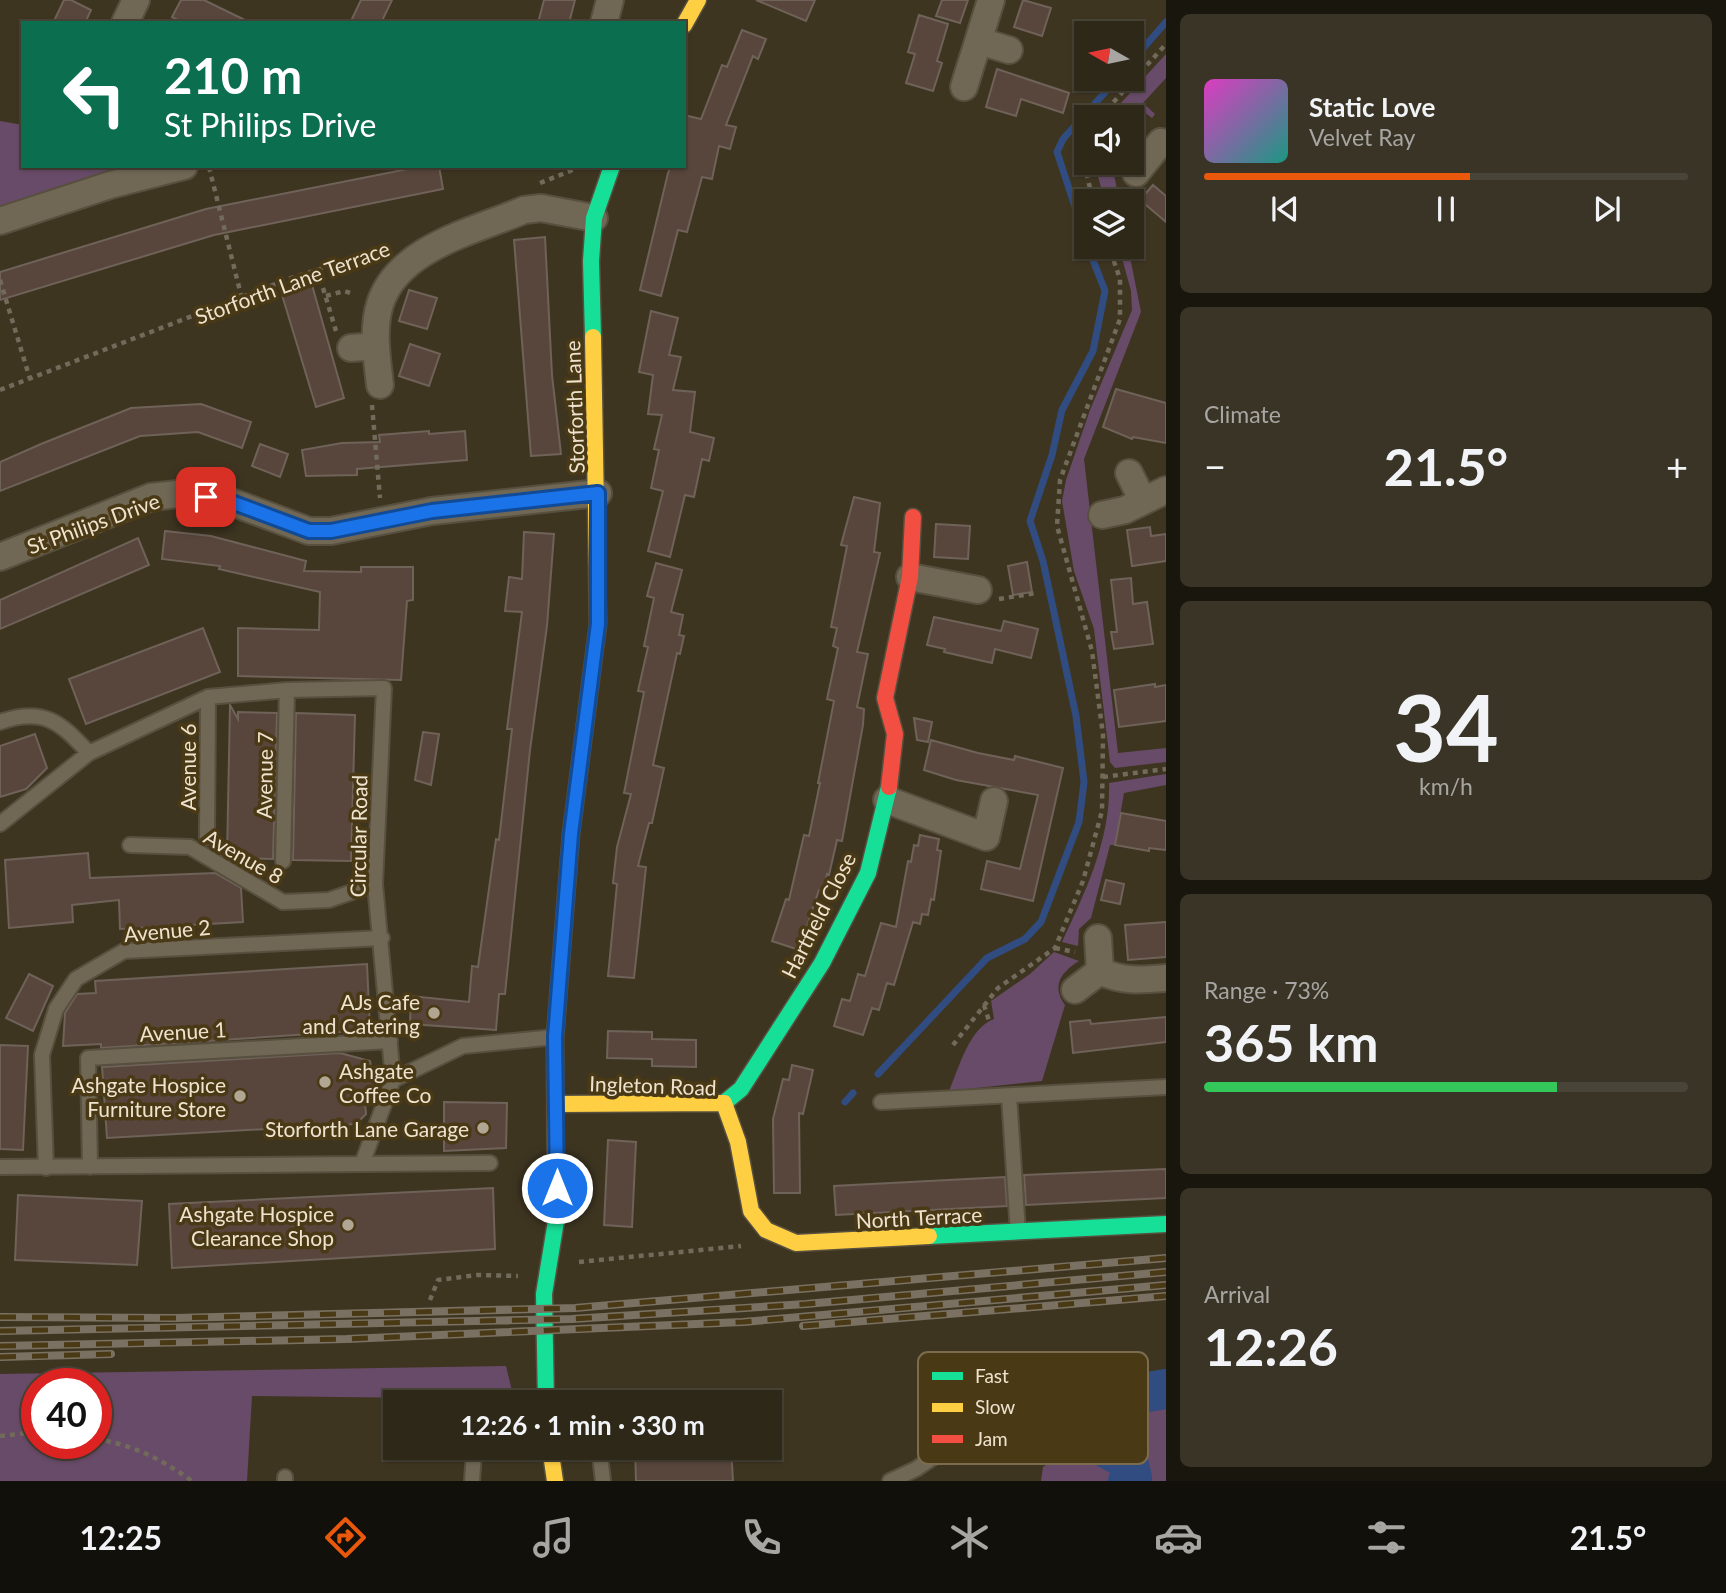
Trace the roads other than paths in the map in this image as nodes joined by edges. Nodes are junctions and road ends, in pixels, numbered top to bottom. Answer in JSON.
{"nodes":[{"id":1,"x":136,"y":0,"type":"edge"},
{"id":2,"x":610,"y":0,"type":"edge"},
{"id":3,"x":698,"y":0,"type":"edge"},
{"id":4,"x":991,"y":0,"type":"edge"},
{"id":5,"x":126,"y":21,"type":"edge"},
{"id":6,"x":605,"y":21,"type":"edge"},
{"id":7,"x":686,"y":21,"type":"edge"},
{"id":8,"x":979,"y":41,"type":"junction"},
{"id":9,"x":1009,"y":50,"type":"dead end"},
{"id":10,"x":964,"y":87,"type":"dead end"},
{"id":11,"x":1158,"y":139,"type":"edge"},
{"id":12,"x":1144,"y":161,"type":"edge"},
{"id":13,"x":176,"y":168,"type":"edge"},
{"id":14,"x":611,"y":168,"type":"edge"},
{"id":15,"x":594,"y":218,"type":"junction"},
{"id":16,"x":0,"y":221,"type":"edge"},
{"id":17,"x":380,"y":385,"type":"road end"},
{"id":18,"x":1129,"y":473,"type":"dead end"},
{"id":19,"x":598,"y":493,"type":"junction"},
{"id":20,"x":1154,"y":495,"type":"edge"},
{"id":21,"x":1102,"y":515,"type":"dead end"},
{"id":22,"x":914,"y":517,"type":"dead end"},
{"id":23,"x":0,"y":557,"type":"edge"},
{"id":24,"x":910,"y":577,"type":"junction"},
{"id":25,"x":978,"y":590,"type":"road end"},
{"id":26,"x":288,"y":690,"type":"junction"},
{"id":27,"x":208,"y":697,"type":"junction"},
{"id":28,"x":0,"y":722,"type":"edge"},
{"id":29,"x":89,"y":753,"type":"junction"},
{"id":30,"x":887,"y":800,"type":"junction"},
{"id":31,"x":994,"y":801,"type":"dead end"},
{"id":32,"x":0,"y":824,"type":"edge"},
{"id":33,"x":207,"y":837,"type":"dead end"},
{"id":34,"x":130,"y":845,"type":"dead end"},
{"id":35,"x":283,"y":861,"type":"dead end"},
{"id":36,"x":375,"y":884,"type":"junction"},
{"id":37,"x":382,"y":937,"type":"junction"},
{"id":38,"x":1098,"y":938,"type":"dead end"},
{"id":39,"x":1100,"y":971,"type":"junction"},
{"id":40,"x":1166,"y":978,"type":"edge"},
{"id":41,"x":1075,"y":990,"type":"dead end"},
{"id":42,"x":555,"y":1037,"type":"junction"},
{"id":43,"x":390,"y":1041,"type":"junction"},
{"id":44,"x":393,"y":1080,"type":"junction"},
{"id":45,"x":1166,"y":1087,"type":"edge"},
{"id":46,"x":1009,"y":1096,"type":"junction"},
{"id":47,"x":881,"y":1102,"type":"dead end"},
{"id":48,"x":724,"y":1103,"type":"junction"},
{"id":49,"x":557,"y":1104,"type":"junction"},
{"id":50,"x":490,"y":1163,"type":"dead end"},
{"id":51,"x":362,"y":1164,"type":"junction"},
{"id":52,"x":0,"y":1167,"type":"edge"},
{"id":53,"x":89,"y":1167,"type":"junction"},
{"id":54,"x":46,"y":1168,"type":"junction"},
{"id":55,"x":1166,"y":1224,"type":"edge"},
{"id":56,"x":1018,"y":1233,"type":"junction"},
{"id":57,"x":822,"y":1241,"type":"joint"},
{"id":58,"x":545,"y":1390,"type":"edge"},
{"id":59,"x":473,"y":1460,"type":"edge"},
{"id":60,"x":552,"y":1460,"type":"edge"},
{"id":61,"x":601,"y":1460,"type":"edge"},
{"id":62,"x":923,"y":1464,"type":"edge"},
{"id":63,"x":472,"y":1481,"type":"edge"},
{"id":64,"x":555,"y":1481,"type":"edge"},
{"id":65,"x":603,"y":1481,"type":"edge"},
{"id":66,"x":890,"y":1481,"type":"edge"}],
"edges":[{"from":1,"to":5,"type":"street"},
{"from":2,"to":6,"type":"street"},
{"from":3,"to":7,"type":"street"},
{"from":4,"to":8,"type":"street"},
{"from":8,"to":9,"type":"street"},
{"from":8,"to":10,"type":"street"},
{"from":11,"to":12,"type":"street"},
{"from":13,"to":16,"type":"street"},
{"from":14,"to":15,"type":"street","name":"Storforth Lane"},
{"from":15,"to":17,"type":"street"},
{"from":15,"to":19,"type":"street","name":"Storforth Lane"},
{"from":18,"to":20,"type":"street"},
{"from":19,"to":23,"type":"street","name":"St Philips Drive"},
{"from":19,"to":42,"type":"street","name":"Storforth Lane"},
{"from":20,"to":21,"type":"street"},
{"from":22,"to":24,"type":"street","name":"Hartfield Close"},
{"from":24,"to":25,"type":"street"},
{"from":24,"to":30,"type":"street","name":"Hartfield Close"},
{"from":26,"to":27,"type":"lane","name":"Circular Road"},
{"from":26,"to":35,"type":"lane","name":"Avenue 7"},
{"from":26,"to":36,"type":"lane","name":"Circular Road"},
{"from":27,"to":29,"type":"lane","name":"Circular Road"},
{"from":27,"to":33,"type":"lane","name":"Avenue 6"},
{"from":28,"to":29,"type":"lane"},
{"from":29,"to":32,"type":"lane","name":"Circular Road"},
{"from":30,"to":31,"type":"street"},
{"from":30,"to":48,"type":"street","name":"Hartfield Close"},
{"from":34,"to":36,"type":"lane","name":"Avenue 8"},
{"from":36,"to":37,"type":"lane","name":"Circular Road"},
{"from":37,"to":43,"type":"lane","name":"Circular Road"},
{"from":37,"to":54,"type":"lane","name":"Avenue 2"},
{"from":38,"to":39,"type":"street"},
{"from":39,"to":40,"type":"street"},
{"from":39,"to":41,"type":"street"},
{"from":42,"to":44,"type":"lane"},
{"from":42,"to":49,"type":"street","name":"Storforth Lane"},
{"from":43,"to":44,"type":"lane","name":"Circular Road"},
{"from":43,"to":53,"type":"lane","name":"Avenue 1"},
{"from":44,"to":51,"type":"lane","name":"Circular Road"},
{"from":45,"to":46,"type":"lane"},
{"from":46,"to":47,"type":"lane"},
{"from":46,"to":56,"type":"lane"},
{"from":48,"to":49,"type":"street","name":"Ingleton Road"},
{"from":48,"to":57,"type":"street","name":"Ingleton Road"},
{"from":49,"to":58,"type":"street","name":"Storforth Lane"},
{"from":50,"to":51,"type":"lane"},
{"from":51,"to":53,"type":"lane"},
{"from":52,"to":54,"type":"lane"},
{"from":53,"to":54,"type":"lane"},
{"from":55,"to":56,"type":"street","name":"North Terrace"},
{"from":56,"to":57,"type":"street","name":"North Terrace"},
{"from":59,"to":63,"type":"lane"},
{"from":60,"to":64,"type":"street"},
{"from":61,"to":65,"type":"lane"},
{"from":62,"to":66,"type":"lane"}]}
